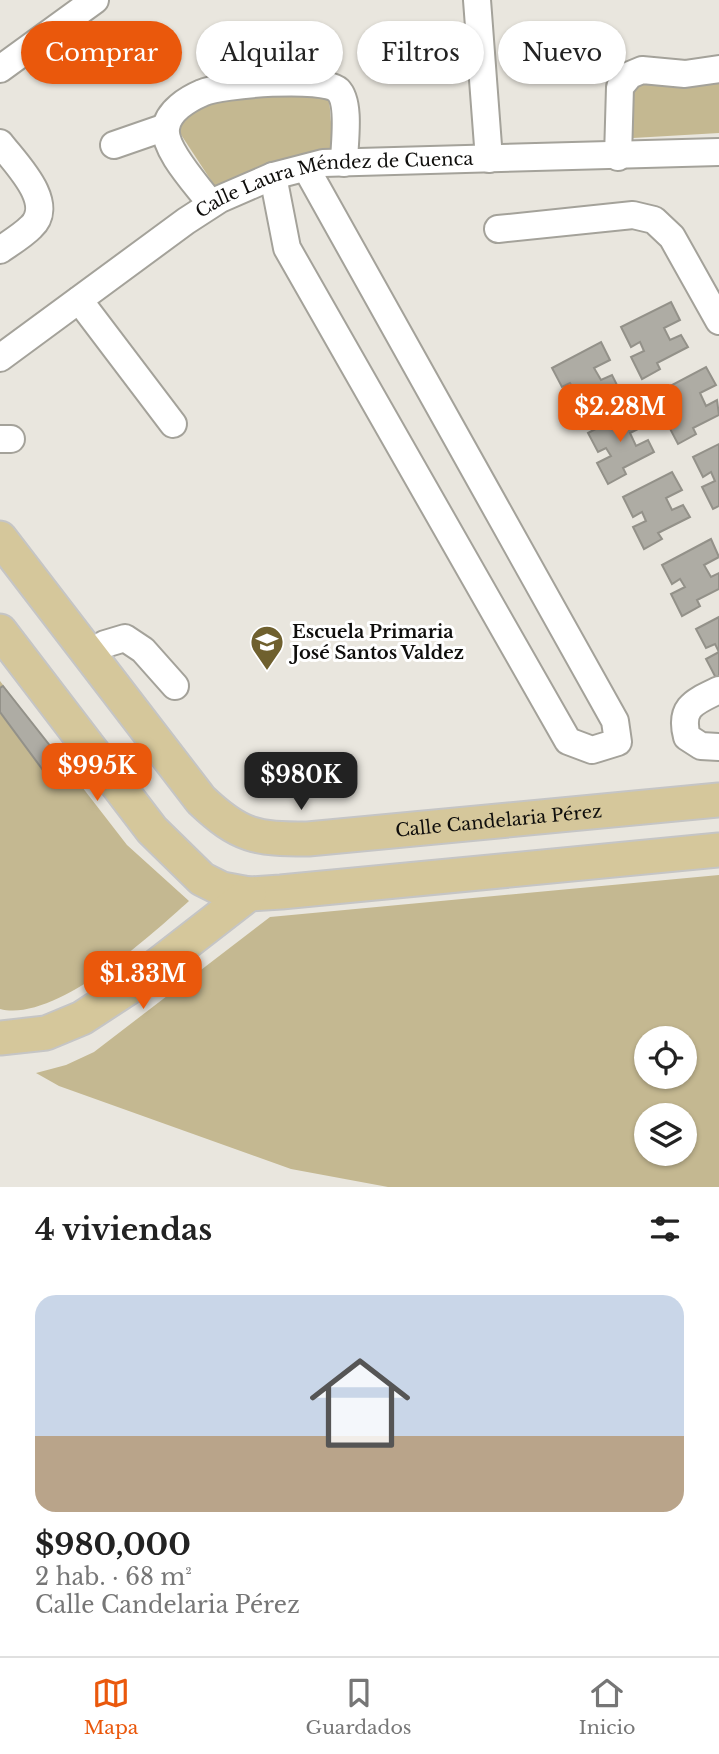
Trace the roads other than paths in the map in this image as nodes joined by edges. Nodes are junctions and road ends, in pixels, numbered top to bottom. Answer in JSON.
{"nodes":[{"id":1,"x":95,"y":0,"type":"edge"},
{"id":2,"x":477,"y":0,"type":"edge"},
{"id":3,"x":0,"y":69,"type":"edge"},
{"id":4,"x":719,"y":69,"type":"edge"},
{"id":5,"x":166,"y":127,"type":"junction"},
{"id":6,"x":0,"y":143,"type":"edge"},
{"id":7,"x":114,"y":145,"type":"dead end"},
{"id":8,"x":719,"y":152,"type":"edge"},
{"id":9,"x":618,"y":156,"type":"junction"},
{"id":10,"x":489,"y":159,"type":"junction"},
{"id":11,"x":344,"y":163,"type":"junction"},
{"id":12,"x":306,"y":168,"type":"junction"},
{"id":13,"x":8,"y":171,"type":"edge"},
{"id":14,"x":273,"y":176,"type":"junction"},
{"id":15,"x":211,"y":204,"type":"junction"},
{"id":16,"x":498,"y":229,"type":"dead end"},
{"id":17,"x":0,"y":250,"type":"edge"},
{"id":18,"x":79,"y":300,"type":"junction"},
{"id":19,"x":719,"y":321,"type":"edge"},
{"id":20,"x":0,"y":358,"type":"edge"},
{"id":21,"x":173,"y":424,"type":"dead end"},
{"id":22,"x":0,"y":538,"type":"edge"},
{"id":23,"x":0,"y":631,"type":"edge"},
{"id":24,"x":88,"y":654,"type":"junction"},
{"id":25,"x":175,"y":685,"type":"dead end"},
{"id":26,"x":719,"y":690,"type":"edge"},
{"id":27,"x":719,"y":747,"type":"edge"},
{"id":28,"x":719,"y":800,"type":"edge"},
{"id":29,"x":719,"y":850,"type":"edge"},
{"id":30,"x":249,"y":894,"type":"junction"},
{"id":31,"x":0,"y":1038,"type":"edge"}],
"edges":[{"from":1,"to":3,"type":"street"},
{"from":2,"to":10,"type":"street"},
{"from":4,"to":9,"type":"street"},
{"from":5,"to":7,"type":"street"},
{"from":5,"to":11,"type":"street"},
{"from":5,"to":15,"type":"street"},
{"from":6,"to":13,"type":"street"},
{"from":8,"to":9,"type":"street","name":"Calle Laura Méndez de Cuenca"},
{"from":9,"to":10,"type":"street","name":"Calle Laura Méndez de Cuenca"},
{"from":10,"to":11,"type":"street","name":"Calle Laura Méndez de Cuenca"},
{"from":11,"to":12,"type":"street","name":"Calle Laura Méndez de Cuenca"},
{"from":12,"to":14,"type":"street","name":"Calle Laura Méndez de Cuenca"},
{"from":12,"to":14,"type":"street"},
{"from":13,"to":17,"type":"street"},
{"from":14,"to":15,"type":"street","name":"Calle Laura Méndez de Cuenca"},
{"from":15,"to":18,"type":"street","name":"Calle Laura Méndez de Cuenca"},
{"from":16,"to":19,"type":"street"},
{"from":18,"to":20,"type":"street","name":"Calle Laura Méndez de Cuenca"},
{"from":18,"to":21,"type":"street"},
{"from":22,"to":24,"type":"main road","name":"Calle Candelaria Pérez"},
{"from":23,"to":30,"type":"main road"},
{"from":24,"to":25,"type":"street"},
{"from":24,"to":28,"type":"main road","name":"Calle Candelaria Pérez"},
{"from":26,"to":27,"type":"street"},
{"from":29,"to":30,"type":"main road"},
{"from":30,"to":31,"type":"main road"}]}
